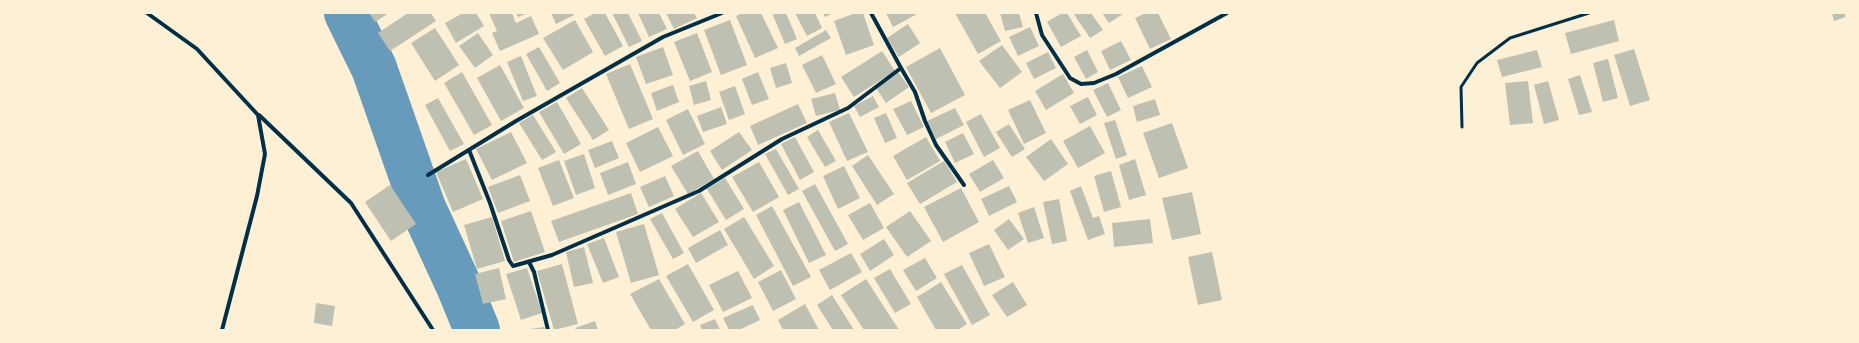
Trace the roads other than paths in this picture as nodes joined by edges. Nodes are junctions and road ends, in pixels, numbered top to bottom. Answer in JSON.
{"nodes":[{"id":1,"x":147,"y":13,"type":"edge"},
{"id":2,"x":722,"y":13,"type":"edge"},
{"id":3,"x":871,"y":13,"type":"edge"},
{"id":4,"x":1036,"y":13,"type":"edge"},
{"id":5,"x":1227,"y":13,"type":"edge"},
{"id":6,"x":1589,"y":13,"type":"edge"},
{"id":7,"x":901,"y":68,"type":"junction"},
{"id":8,"x":258,"y":115,"type":"junction"},
{"id":9,"x":1462,"y":127,"type":"dead end"},
{"id":10,"x":469,"y":150,"type":"junction"},
{"id":11,"x":428,"y":175,"type":"dead end"},
{"id":12,"x":964,"y":185,"type":"dead end"},
{"id":13,"x":529,"y":262,"type":"junction"},
{"id":14,"x":222,"y":330,"type":"edge"},
{"id":15,"x":433,"y":330,"type":"edge"},
{"id":16,"x":548,"y":330,"type":"edge"}],
"edges":[{"from":1,"to":8,"type":"street"},
{"from":2,"to":10,"type":"street"},
{"from":3,"to":7,"type":"street"},
{"from":4,"to":5,"type":"street"},
{"from":6,"to":9,"type":"lane"},
{"from":7,"to":12,"type":"street"},
{"from":7,"to":13,"type":"street"},
{"from":8,"to":14,"type":"street"},
{"from":8,"to":15,"type":"street"},
{"from":10,"to":11,"type":"street"},
{"from":10,"to":13,"type":"street"},
{"from":13,"to":16,"type":"street"}]}
